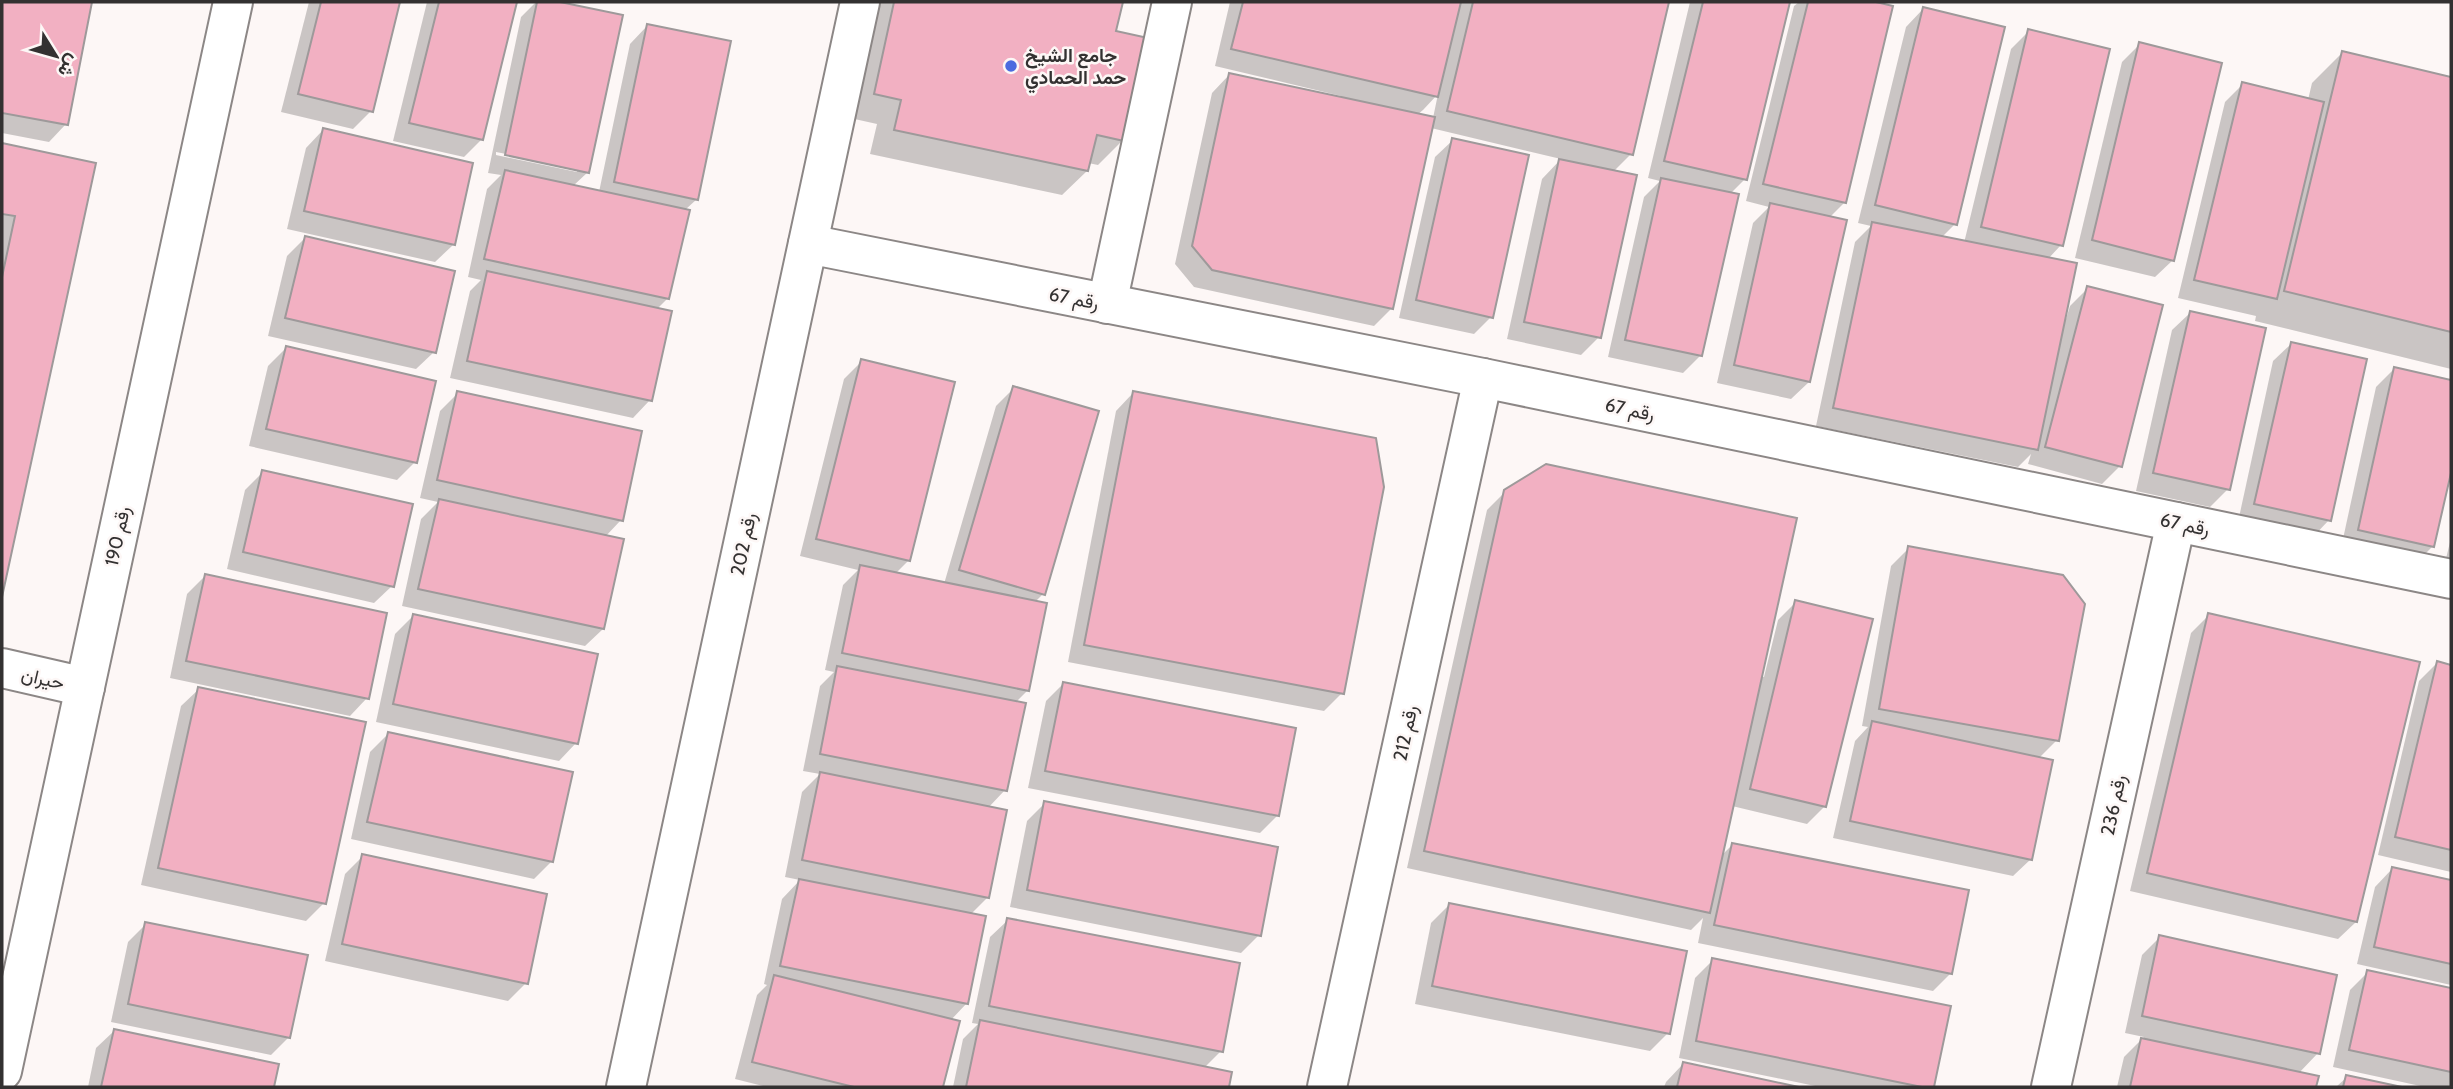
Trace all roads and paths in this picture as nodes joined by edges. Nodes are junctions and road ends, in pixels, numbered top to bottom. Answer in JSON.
{"nodes":[{"id":1,"x":233,"y":2,"type":"edge"},
{"id":2,"x":860,"y":2,"type":"edge"},
{"id":3,"x":1172,"y":2,"type":"edge"},
{"id":4,"x":808,"y":244,"type":"junction"},
{"id":5,"x":1107,"y":304,"type":"junction"},
{"id":6,"x":1483,"y":378,"type":"junction"},
{"id":7,"x":2176,"y":522,"type":"junction"},
{"id":8,"x":2451,"y":579,"type":"edge"},
{"id":9,"x":2,"y":668,"type":"edge"},
{"id":10,"x":85,"y":687,"type":"junction"},
{"id":11,"x":2,"y":1071,"type":"edge"},
{"id":12,"x":626,"y":1087,"type":"edge"},
{"id":13,"x":1327,"y":1087,"type":"edge"},
{"id":14,"x":2052,"y":1087,"type":"edge"}],
"edges":[{"from":1,"to":10,"type":"street","name":"رقم 190"},
{"from":2,"to":4,"type":"street","name":"رقم 202"},
{"from":3,"to":5,"type":"street"},
{"from":4,"to":5,"type":"street","name":"رقم 67"},
{"from":4,"to":12,"type":"street","name":"رقم 202"},
{"from":5,"to":6,"type":"street","name":"رقم 67"},
{"from":6,"to":7,"type":"street","name":"رقم 67"},
{"from":6,"to":13,"type":"street","name":"رقم 212"},
{"from":7,"to":8,"type":"street","name":"رقم 67"},
{"from":7,"to":14,"type":"street","name":"رقم 236"},
{"from":9,"to":10,"type":"street","name":"حيران"},
{"from":10,"to":11,"type":"street","name":"رقم 190"}]}
